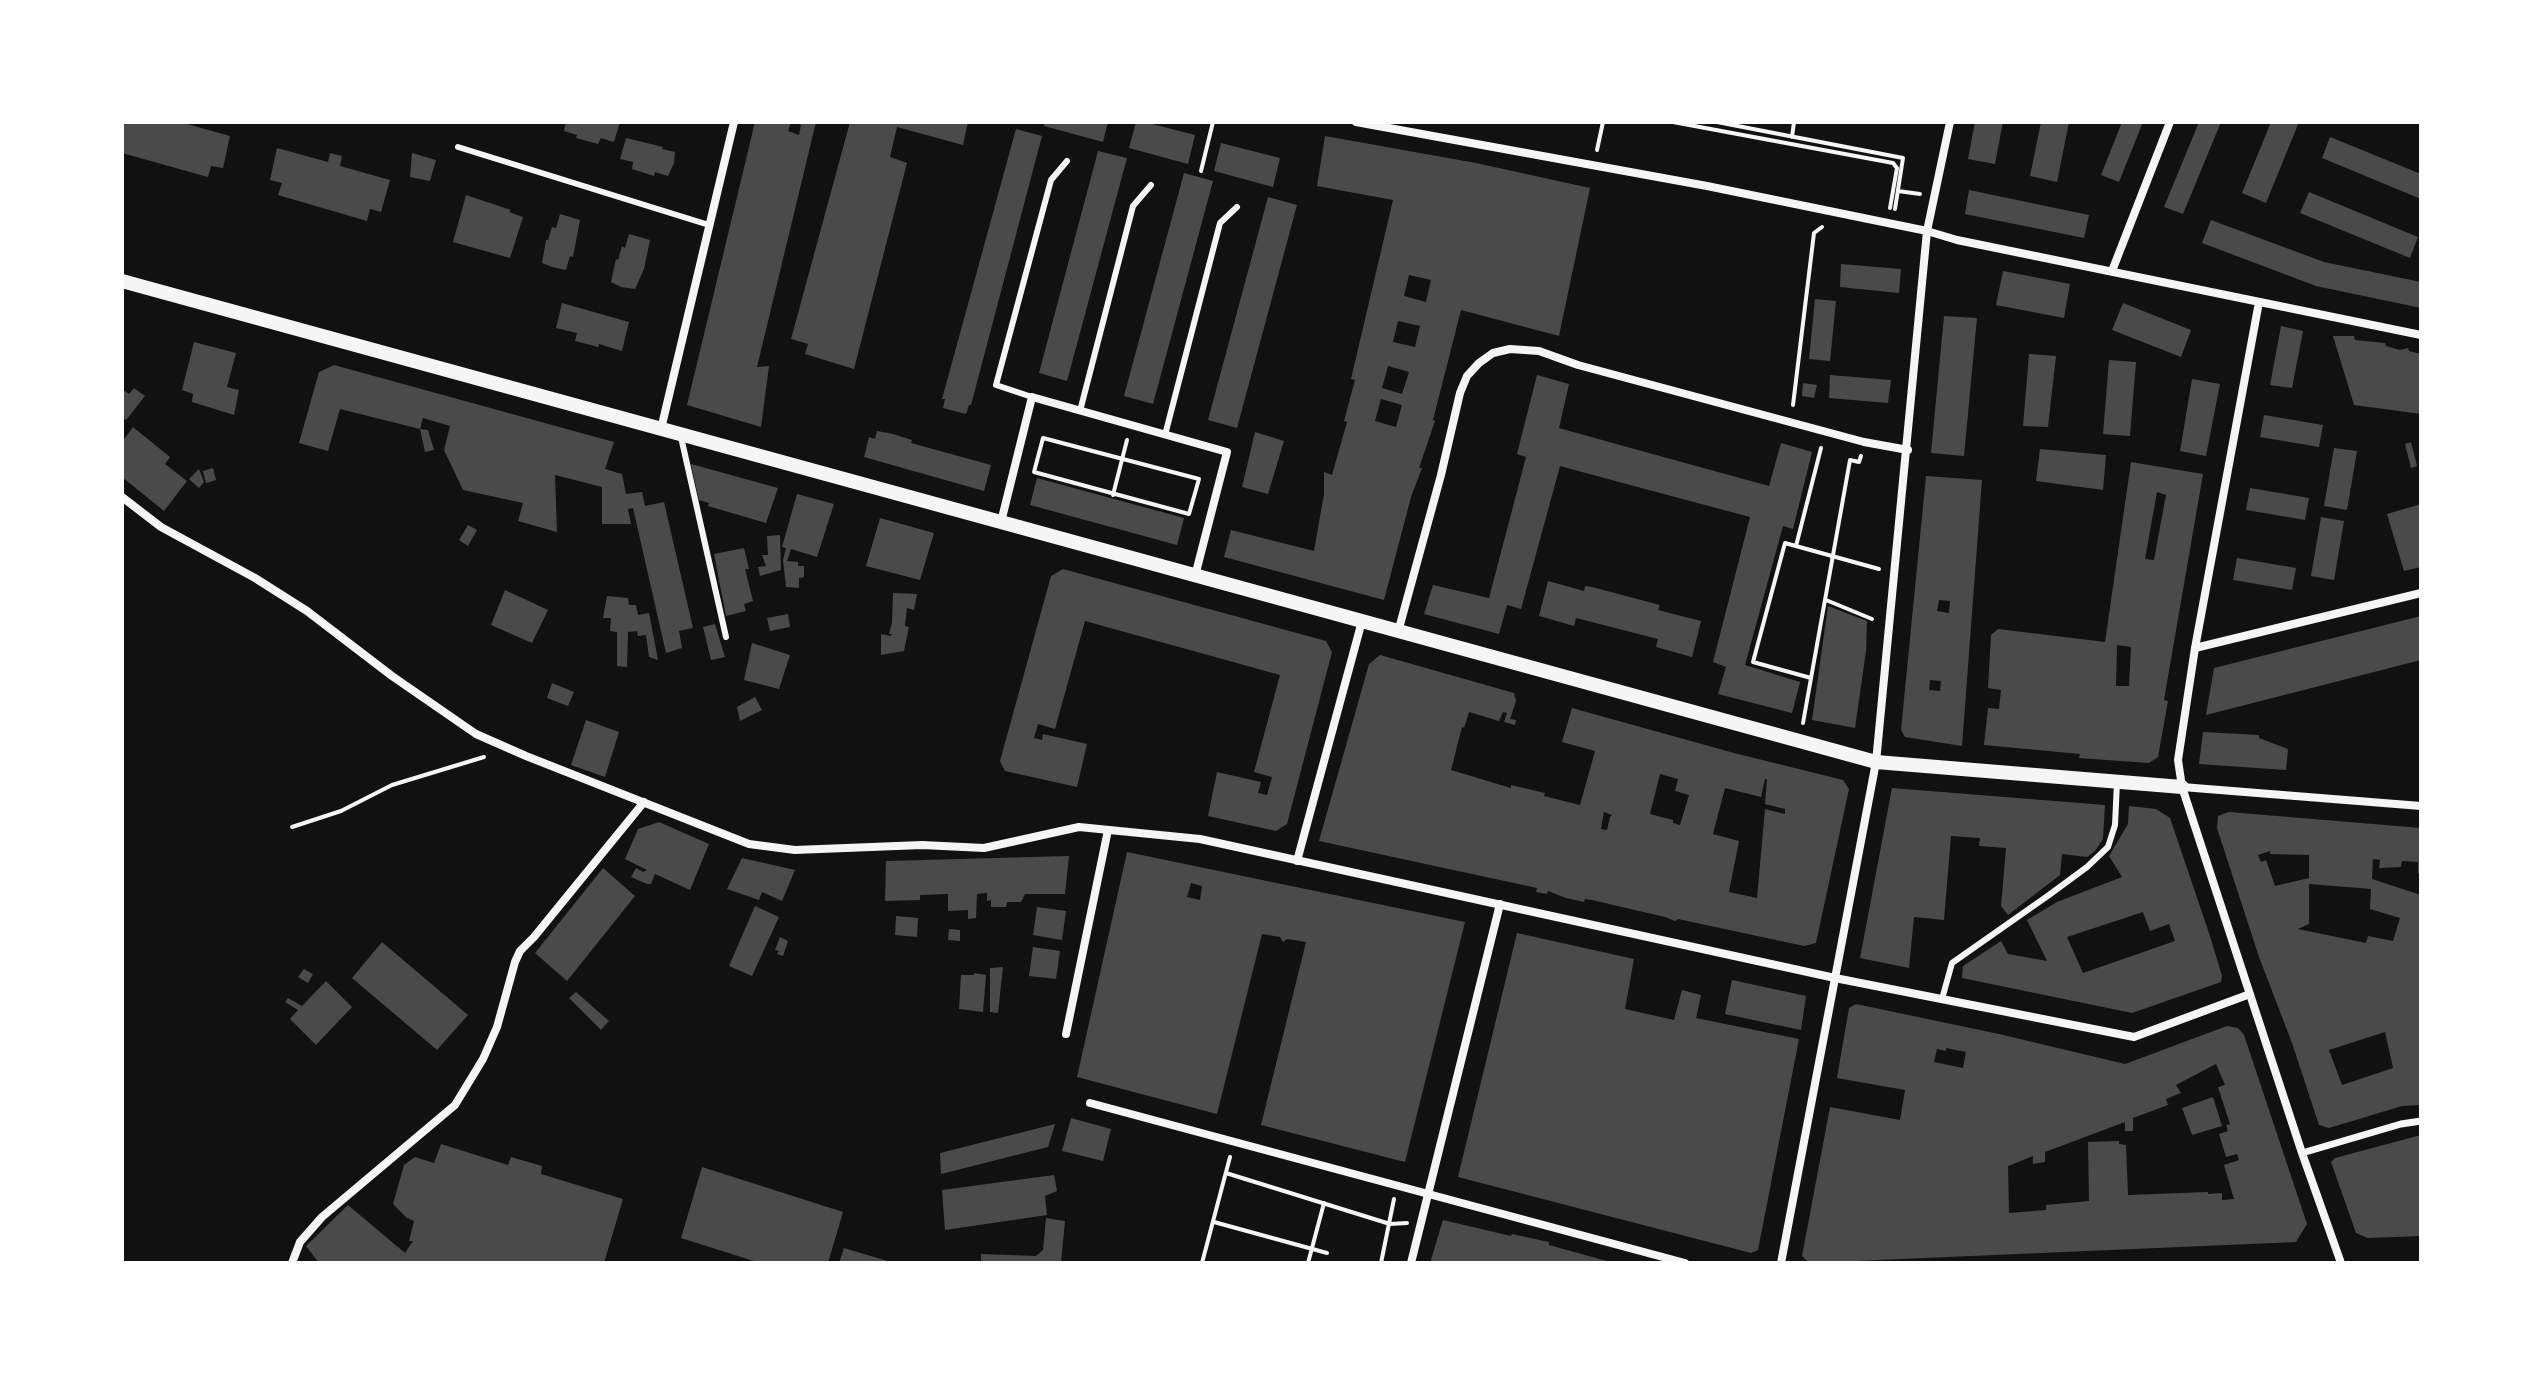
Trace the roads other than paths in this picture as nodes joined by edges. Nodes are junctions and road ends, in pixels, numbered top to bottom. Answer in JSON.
{"nodes":[{"id":1,"x":734,"y":122,"type":"edge"},
{"id":2,"x":1356,"y":122,"type":"edge"},
{"id":3,"x":1950,"y":122,"type":"edge"},
{"id":4,"x":2170,"y":122,"type":"edge"},
{"id":5,"x":458,"y":147,"type":"dead end"},
{"id":6,"x":1067,"y":161,"type":"dead end"},
{"id":7,"x":1151,"y":185,"type":"dead end"},
{"id":8,"x":1237,"y":207,"type":"dead end"},
{"id":9,"x":709,"y":225,"type":"junction"},
{"id":10,"x":1927,"y":231,"type":"junction"},
{"id":11,"x":2112,"y":271,"type":"junction"},
{"id":12,"x":122,"y":281,"type":"edge"},
{"id":13,"x":2259,"y":302,"type":"junction"},
{"id":14,"x":2421,"y":335,"type":"edge"},
{"id":15,"x":1032,"y":397,"type":"junction"},
{"id":16,"x":1080,"y":411,"type":"junction"},
{"id":17,"x":661,"y":429,"type":"junction"},
{"id":18,"x":680,"y":433,"type":"junction"},
{"id":19,"x":1165,"y":435,"type":"junction"},
{"id":20,"x":1908,"y":450,"type":"junction"},
{"id":21,"x":122,"y":497,"type":"edge"},
{"id":22,"x":1001,"y":522,"type":"junction"},
{"id":23,"x":1195,"y":576,"type":"junction"},
{"id":24,"x":2421,"y":593,"type":"edge"},
{"id":25,"x":1362,"y":621,"type":"junction"},
{"id":26,"x":1398,"y":632,"type":"junction"},
{"id":27,"x":726,"y":637,"type":"dead end"},
{"id":28,"x":2195,"y":648,"type":"junction"},
{"id":29,"x":1876,"y":762,"type":"junction"},
{"id":30,"x":2117,"y":782,"type":"junction"},
{"id":31,"x":2182,"y":787,"type":"junction"},
{"id":32,"x":644,"y":802,"type":"junction"},
{"id":33,"x":2421,"y":806,"type":"edge"},
{"id":34,"x":1108,"y":830,"type":"junction"},
{"id":35,"x":1297,"y":861,"type":"junction"},
{"id":36,"x":1500,"y":904,"type":"junction"},
{"id":37,"x":1835,"y":978,"type":"junction"},
{"id":38,"x":2250,"y":994,"type":"junction"},
{"id":39,"x":1942,"y":999,"type":"junction"},
{"id":40,"x":1066,"y":1034,"type":"dead end"},
{"id":41,"x":1090,"y":1103,"type":"dead end"},
{"id":42,"x":2421,"y":1121,"type":"edge"},
{"id":43,"x":2302,"y":1153,"type":"junction"},
{"id":44,"x":1428,"y":1194,"type":"junction"},
{"id":45,"x":292,"y":1263,"type":"edge"},
{"id":46,"x":1411,"y":1263,"type":"edge"},
{"id":47,"x":1685,"y":1263,"type":"edge"},
{"id":48,"x":1781,"y":1263,"type":"edge"},
{"id":49,"x":2341,"y":1263,"type":"edge"}],
"edges":[{"from":1,"to":9,"type":"street"},
{"from":2,"to":10,"type":"street"},
{"from":3,"to":10,"type":"street"},
{"from":4,"to":11,"type":"street"},
{"from":5,"to":9,"type":"lane"},
{"from":6,"to":15,"type":"lane"},
{"from":7,"to":16,"type":"lane"},
{"from":8,"to":19,"type":"lane"},
{"from":9,"to":17,"type":"street"},
{"from":10,"to":11,"type":"street"},
{"from":10,"to":20,"type":"street"},
{"from":11,"to":13,"type":"street"},
{"from":12,"to":17,"type":"street"},
{"from":13,"to":14,"type":"street"},
{"from":13,"to":28,"type":"street"},
{"from":15,"to":16,"type":"street"},
{"from":15,"to":22,"type":"street"},
{"from":16,"to":19,"type":"street"},
{"from":17,"to":18,"type":"street"},
{"from":18,"to":22,"type":"street"},
{"from":18,"to":27,"type":"lane"},
{"from":19,"to":23,"type":"street"},
{"from":20,"to":26,"type":"street"},
{"from":20,"to":29,"type":"street"},
{"from":21,"to":32,"type":"street"},
{"from":22,"to":23,"type":"street"},
{"from":23,"to":25,"type":"street"},
{"from":24,"to":28,"type":"street"},
{"from":25,"to":26,"type":"street"},
{"from":25,"to":35,"type":"street"},
{"from":26,"to":29,"type":"street"},
{"from":28,"to":31,"type":"street"},
{"from":29,"to":30,"type":"street"},
{"from":29,"to":37,"type":"street"},
{"from":30,"to":31,"type":"street"},
{"from":30,"to":39,"type":"lane"},
{"from":31,"to":33,"type":"street"},
{"from":31,"to":38,"type":"street"},
{"from":32,"to":34,"type":"street"},
{"from":32,"to":45,"type":"street"},
{"from":34,"to":35,"type":"street"},
{"from":34,"to":40,"type":"street"},
{"from":35,"to":36,"type":"street"},
{"from":36,"to":37,"type":"street"},
{"from":36,"to":44,"type":"street"},
{"from":37,"to":39,"type":"street"},
{"from":37,"to":48,"type":"street"},
{"from":38,"to":39,"type":"street"},
{"from":38,"to":43,"type":"street"},
{"from":41,"to":44,"type":"street"},
{"from":42,"to":43,"type":"street"},
{"from":43,"to":49,"type":"street"},
{"from":44,"to":46,"type":"street"},
{"from":44,"to":47,"type":"street"}]}
